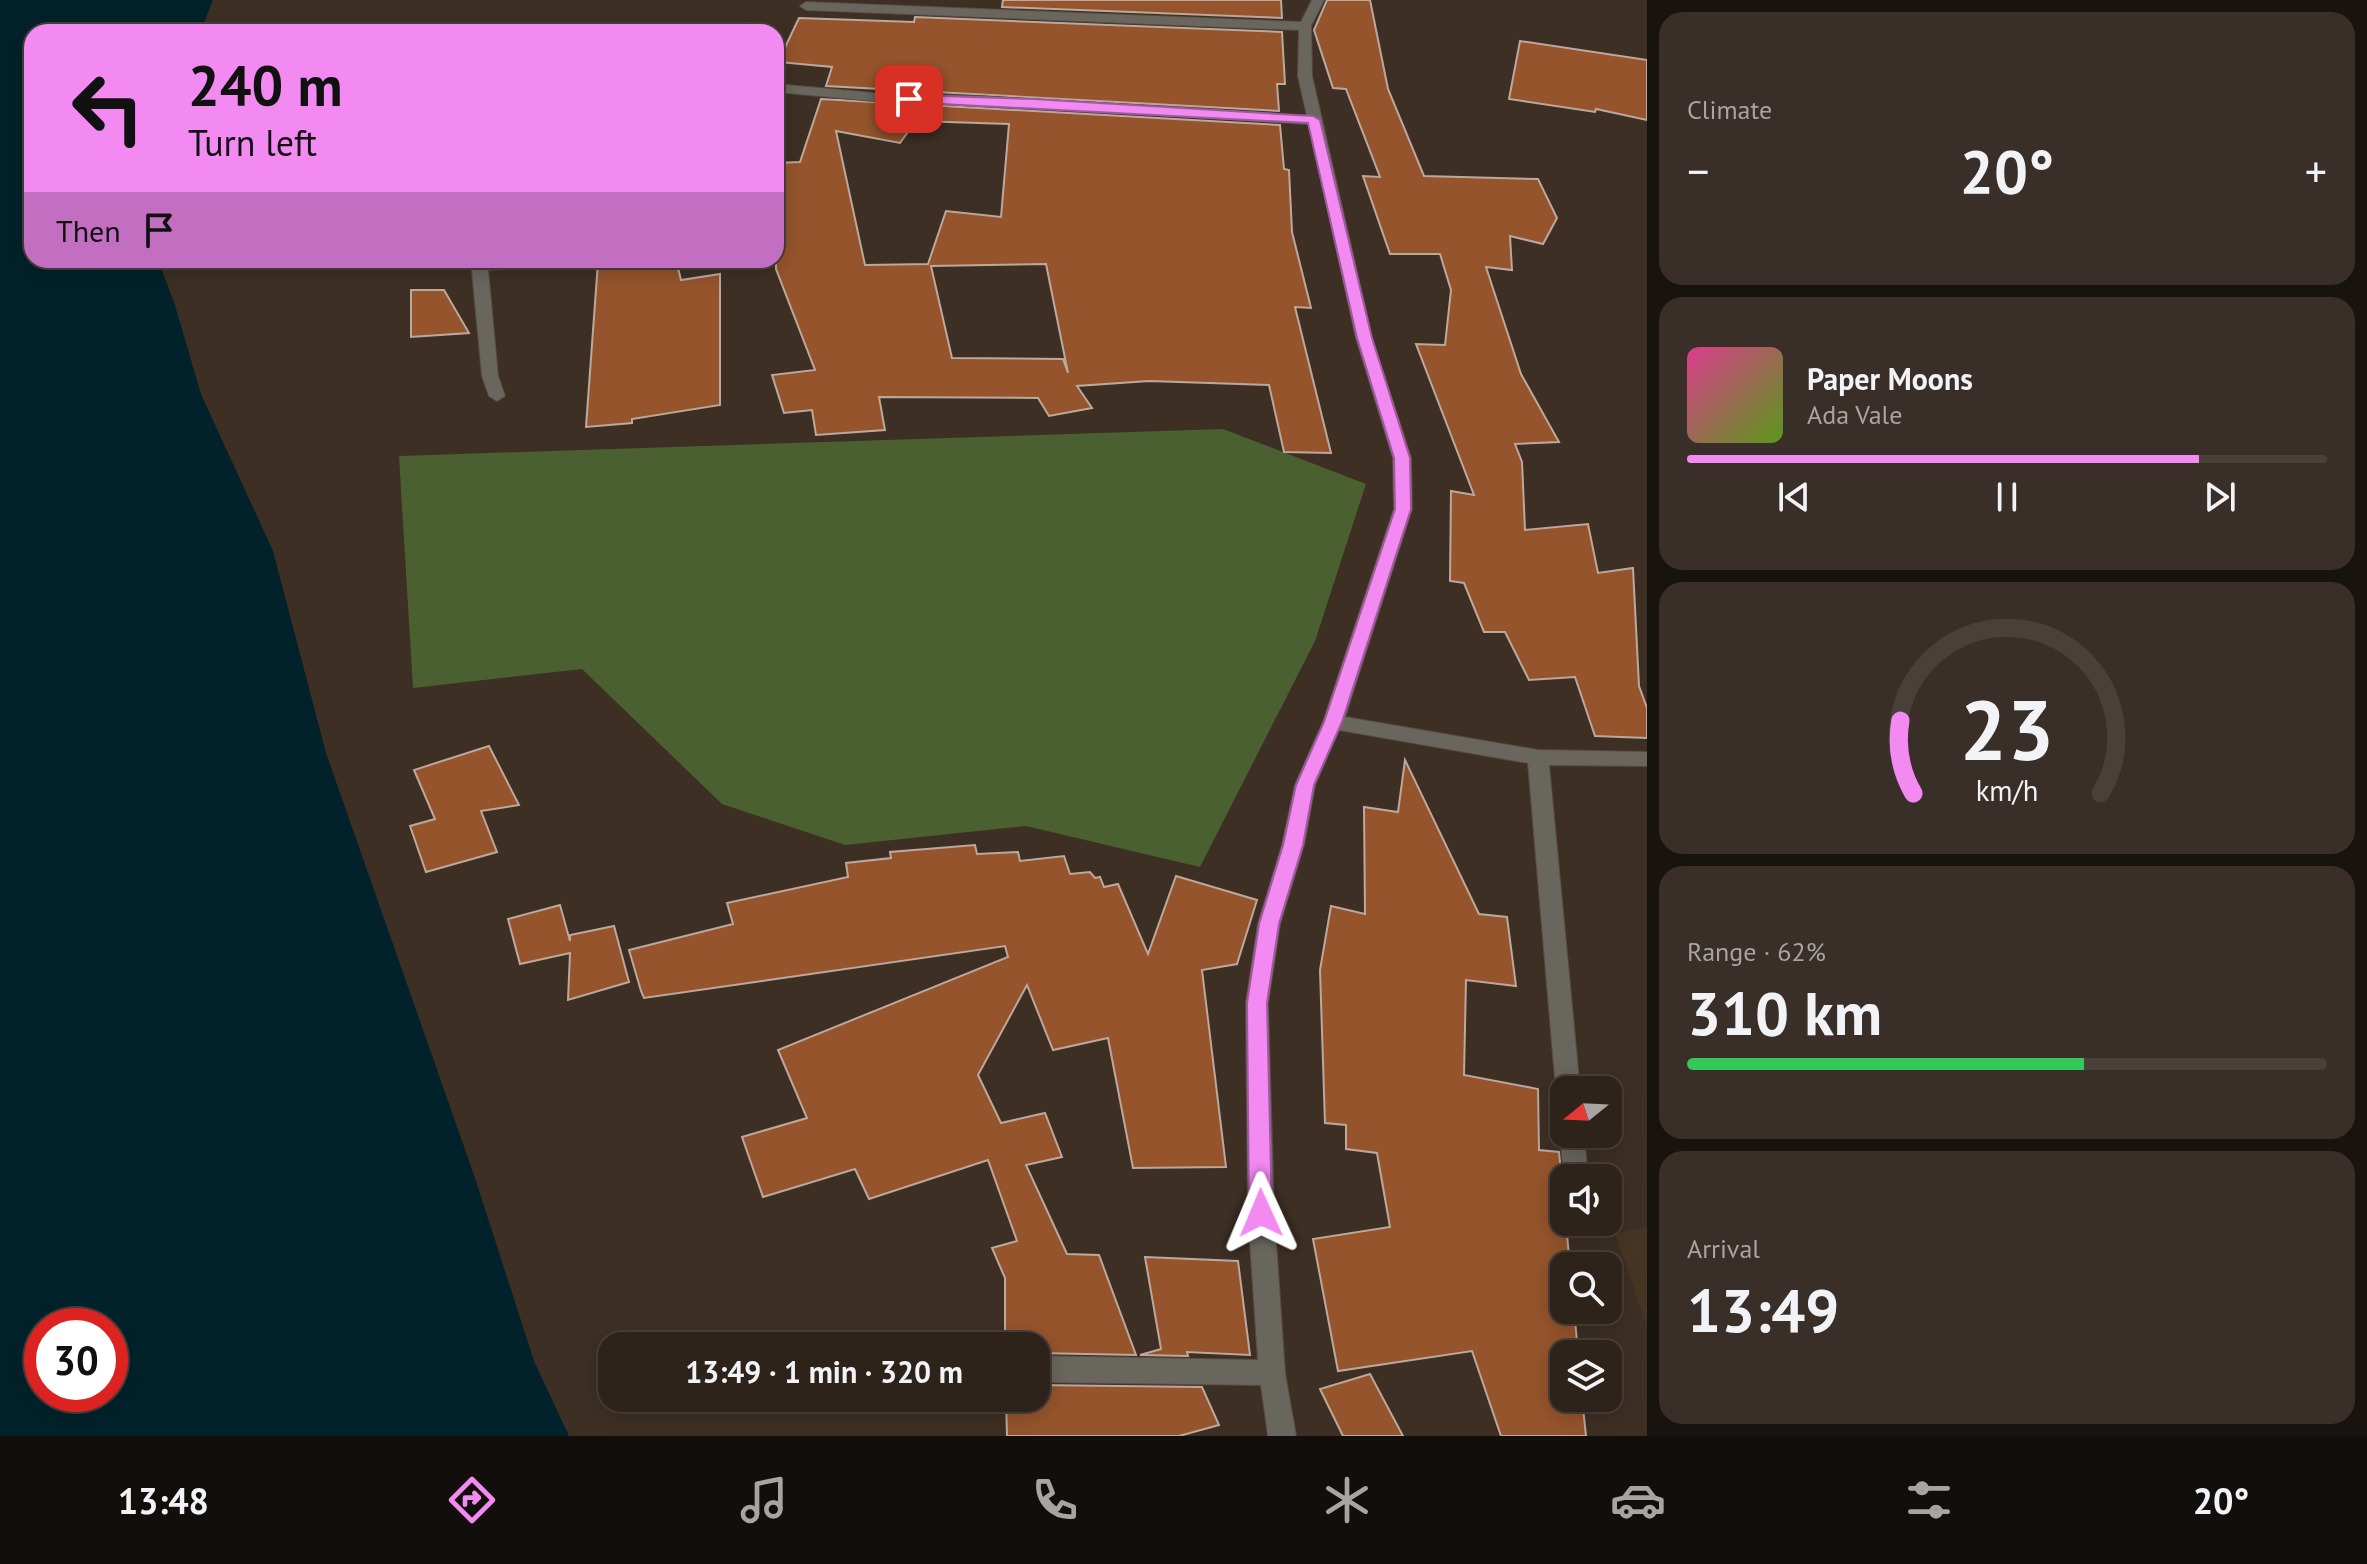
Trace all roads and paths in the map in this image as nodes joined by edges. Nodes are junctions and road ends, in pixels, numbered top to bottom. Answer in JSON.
{"nodes":[{"id":1,"x":1318,"y":0,"type":"edge"},
{"id":2,"x":806,"y":6,"type":"dead end"},
{"id":3,"x":1305,"y":26,"type":"junction"},
{"id":4,"x":784,"y":89,"type":"edge"},
{"id":5,"x":1313,"y":120,"type":"junction"},
{"id":6,"x":480,"y":268,"type":"edge"},
{"id":7,"x":497,"y":396,"type":"dead end"},
{"id":8,"x":1333,"y":722,"type":"junction"},
{"id":9,"x":1538,"y":757,"type":"junction"},
{"id":10,"x":1647,"y":759,"type":"edge"},
{"id":11,"x":1567,"y":1076,"type":"edge"},
{"id":12,"x":1050,"y":1369,"type":"edge"},
{"id":13,"x":1272,"y":1373,"type":"junction"},
{"id":14,"x":1282,"y":1436,"type":"edge"}],
"edges":[{"from":1,"to":3,"type":"street"},
{"from":2,"to":3,"type":"street"},
{"from":3,"to":5,"type":"street"},
{"from":4,"to":5,"type":"street"},
{"from":5,"to":8,"type":"street"},
{"from":6,"to":7,"type":"street"},
{"from":8,"to":9,"type":"street"},
{"from":8,"to":13,"type":"street"},
{"from":9,"to":10,"type":"street"},
{"from":9,"to":11,"type":"street"},
{"from":12,"to":13,"type":"street"},
{"from":13,"to":14,"type":"street"}]}
